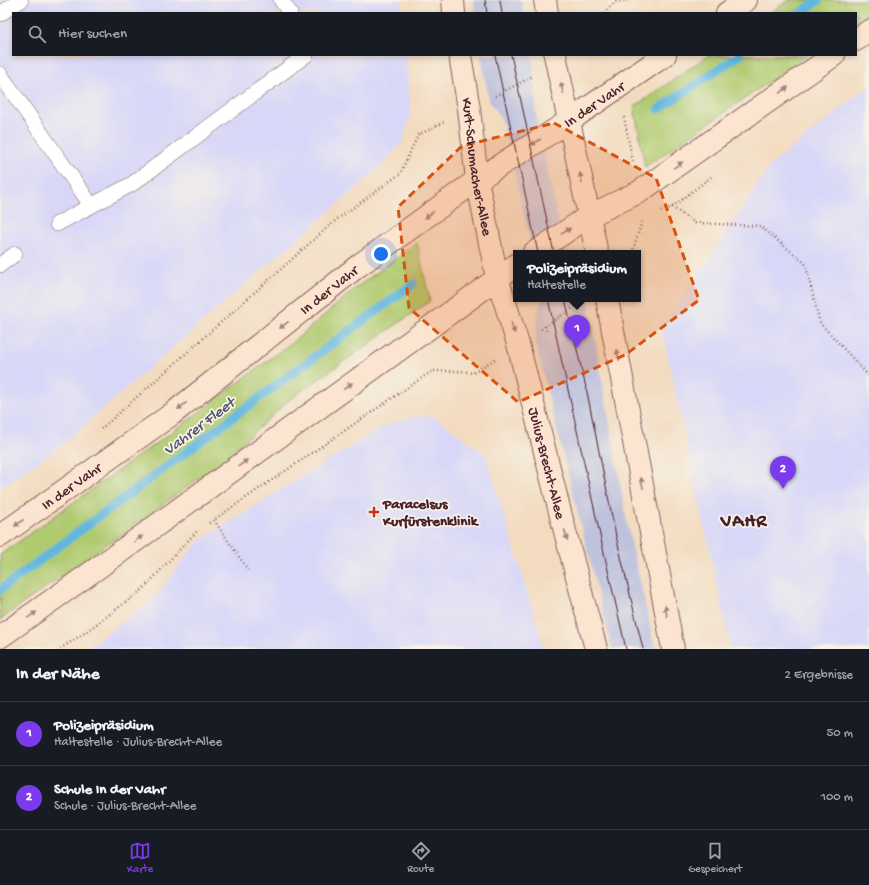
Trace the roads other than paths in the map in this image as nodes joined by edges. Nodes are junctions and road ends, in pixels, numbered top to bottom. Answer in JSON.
{"nodes":[{"id":1,"x":21,"y":0,"type":"edge"},
{"id":2,"x":281,"y":0,"type":"edge"},
{"id":3,"x":453,"y":0,"type":"edge"},
{"id":4,"x":545,"y":0,"type":"edge"},
{"id":5,"x":746,"y":0,"type":"edge"},
{"id":6,"x":289,"y":12,"type":"edge"},
{"id":7,"x":454,"y":12,"type":"edge"},
{"id":8,"x":547,"y":12,"type":"edge"},
{"id":9,"x":728,"y":12,"type":"edge"},
{"id":10,"x":0,"y":14,"type":"edge"},
{"id":11,"x":869,"y":31,"type":"edge"},
{"id":12,"x":857,"y":39,"type":"edge"},
{"id":13,"x":305,"y":56,"type":"edge"},
{"id":14,"x":460,"y":56,"type":"edge"},
{"id":15,"x":555,"y":56,"type":"edge"},
{"id":16,"x":664,"y":56,"type":"edge"},
{"id":17,"x":833,"y":56,"type":"edge"},
{"id":18,"x":0,"y":74,"type":"edge"},
{"id":19,"x":569,"y":121,"type":"junction"},
{"id":20,"x":477,"y":180,"type":"junction"},
{"id":21,"x":91,"y":205,"type":"junction"},
{"id":22,"x":589,"y":216,"type":"junction"},
{"id":23,"x":57,"y":224,"type":"dead end"},
{"id":24,"x":538,"y":250,"type":"edge"},
{"id":25,"x":596,"y":250,"type":"edge"},
{"id":26,"x":15,"y":254,"type":"dead end"},
{"id":27,"x":0,"y":265,"type":"edge"},
{"id":28,"x":513,"y":267,"type":"edge"},
{"id":29,"x":498,"y":277,"type":"junction"},
{"id":30,"x":608,"y":302,"type":"edge"},
{"id":31,"x":0,"y":536,"type":"edge"},
{"id":32,"x":0,"y":637,"type":"edge"},
{"id":33,"x":596,"y":649,"type":"edge"},
{"id":34,"x":673,"y":649,"type":"edge"}],
"edges":[{"from":1,"to":10,"type":"lane"},
{"from":2,"to":6,"type":"lane"},
{"from":3,"to":7,"type":"main road"},
{"from":4,"to":8,"type":"main road"},
{"from":5,"to":9,"type":"main road"},
{"from":11,"to":12,"type":"main road"},
{"from":13,"to":21,"type":"lane"},
{"from":14,"to":20,"type":"main road","name":"Kurt-Schumacher-Allee"},
{"from":19,"to":15,"type":"main road","one_way":true},
{"from":16,"to":19,"type":"main road","name":"In der Vahr"},
{"from":22,"to":17,"type":"main road","one_way":true},
{"from":18,"to":21,"type":"lane"},
{"from":19,"to":20,"type":"main road","name":"In der Vahr","one_way":true},
{"from":22,"to":19,"type":"main road","one_way":true},
{"from":20,"to":29,"type":"main road","name":"Kurt-Schumacher-Allee"},
{"from":20,"to":31,"type":"main road","name":"In der Vahr","one_way":true},
{"from":21,"to":23,"type":"lane"},
{"from":24,"to":22,"type":"main road","one_way":true},
{"from":22,"to":25,"type":"main road"},
{"from":26,"to":27,"type":"lane"},
{"from":28,"to":29,"type":"main road"},
{"from":32,"to":29,"type":"main road","one_way":true},
{"from":29,"to":33,"type":"main road","name":"Julius-Brecht-Allee","one_way":true},
{"from":34,"to":30,"type":"main road","one_way":true}]}
